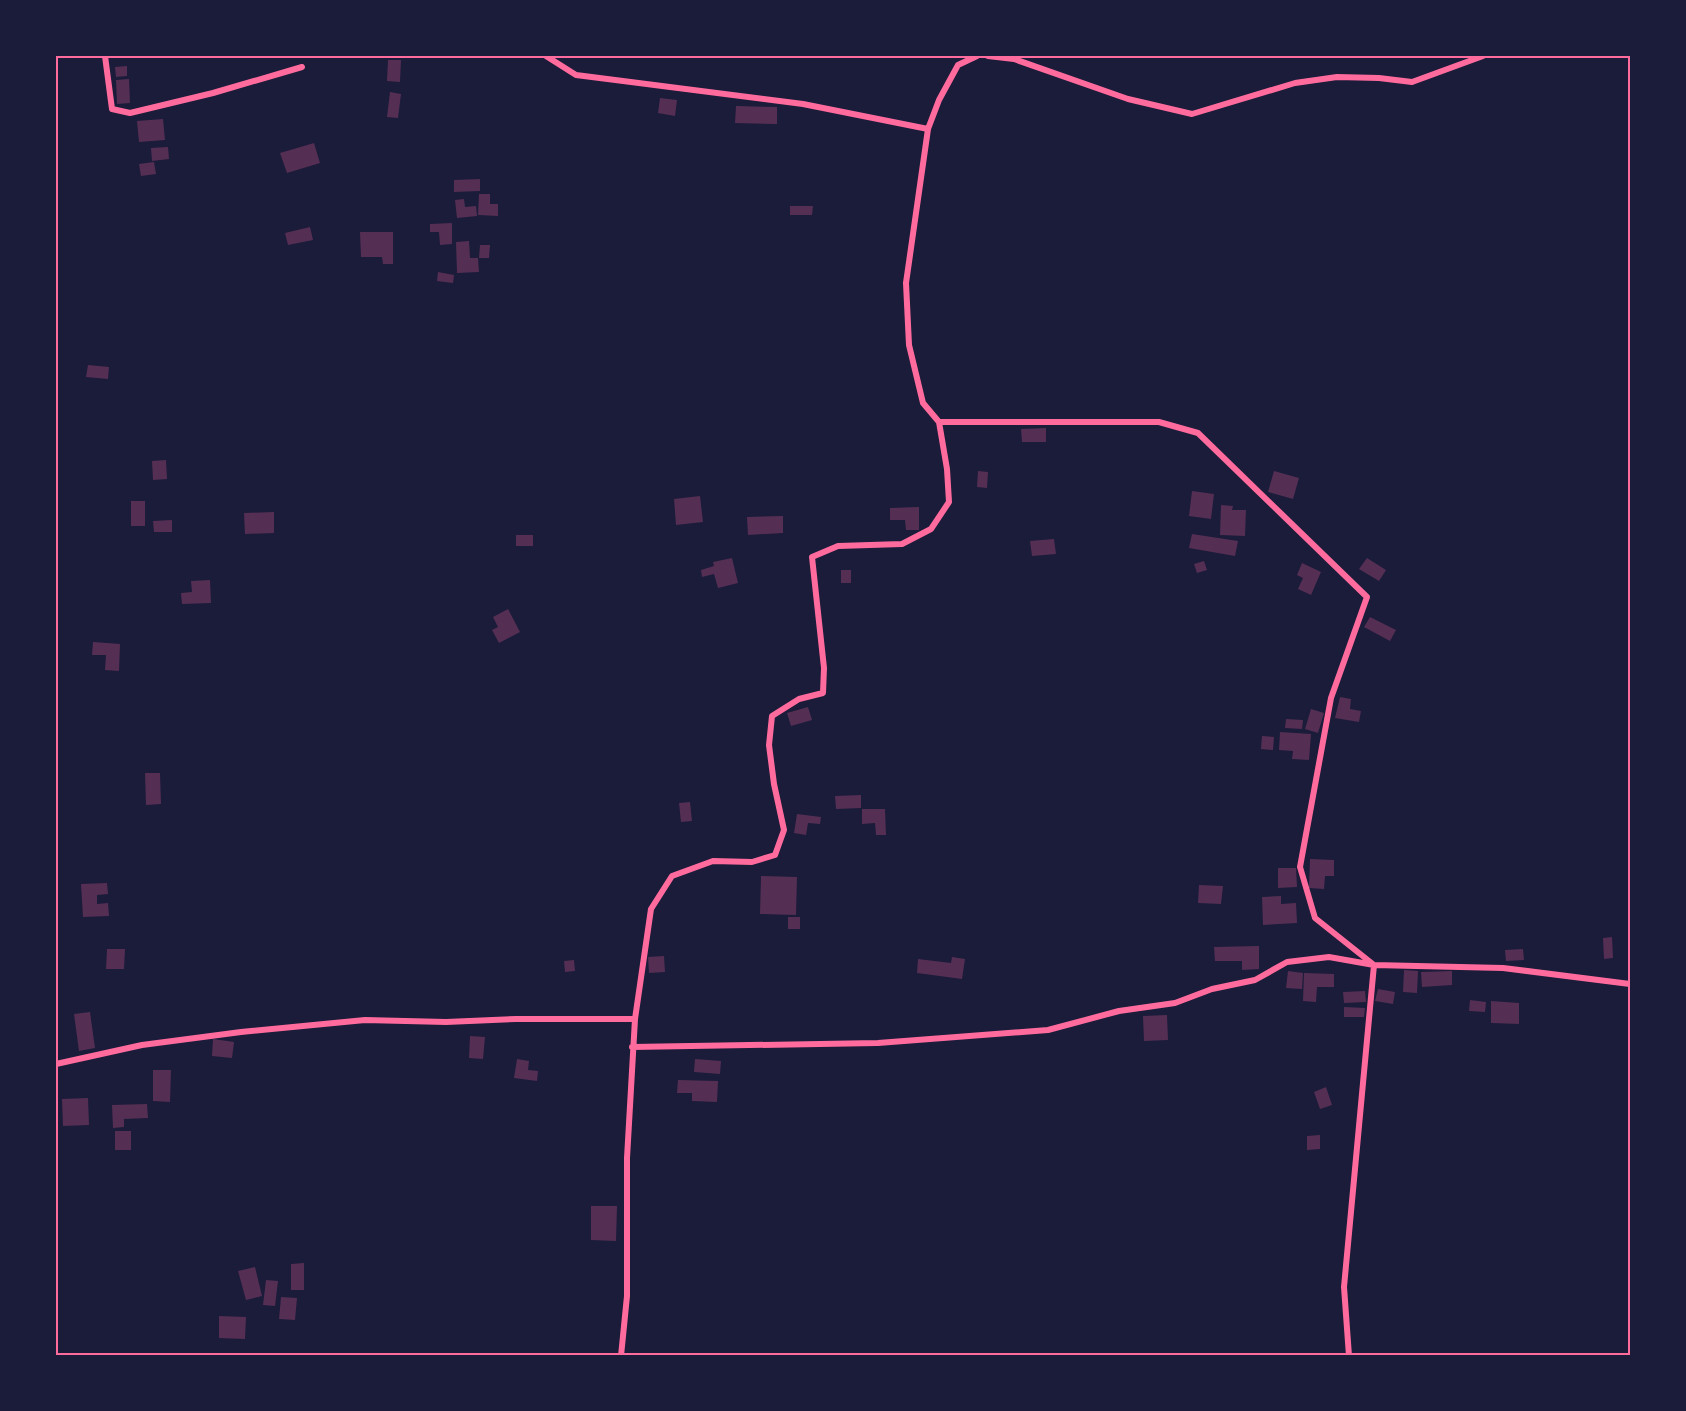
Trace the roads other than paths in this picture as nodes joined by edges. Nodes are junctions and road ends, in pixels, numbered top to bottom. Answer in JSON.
{"nodes":[{"id":1,"x":105,"y":56,"type":"edge"},
{"id":2,"x":546,"y":56,"type":"edge"},
{"id":3,"x":977,"y":56,"type":"edge"},
{"id":4,"x":988,"y":56,"type":"edge"},
{"id":5,"x":1483,"y":56,"type":"edge"},
{"id":6,"x":302,"y":67,"type":"dead end"},
{"id":7,"x":928,"y":129,"type":"junction"},
{"id":8,"x":939,"y":422,"type":"junction"},
{"id":9,"x":1374,"y":965,"type":"junction"},
{"id":10,"x":1630,"y":984,"type":"edge"},
{"id":11,"x":635,"y":1019,"type":"junction"},
{"id":12,"x":632,"y":1047,"type":"junction"},
{"id":13,"x":56,"y":1064,"type":"edge"},
{"id":14,"x":621,"y":1356,"type":"edge"},
{"id":15,"x":1348,"y":1356,"type":"edge"}],
"edges":[{"from":1,"to":6,"type":"street"},
{"from":2,"to":7,"type":"street"},
{"from":3,"to":7,"type":"street"},
{"from":4,"to":5,"type":"street"},
{"from":7,"to":8,"type":"street"},
{"from":8,"to":9,"type":"street"},
{"from":8,"to":11,"type":"street"},
{"from":9,"to":10,"type":"street"},
{"from":9,"to":12,"type":"street"},
{"from":9,"to":15,"type":"street"},
{"from":11,"to":12,"type":"street"},
{"from":11,"to":13,"type":"street"},
{"from":12,"to":14,"type":"street"}]}
